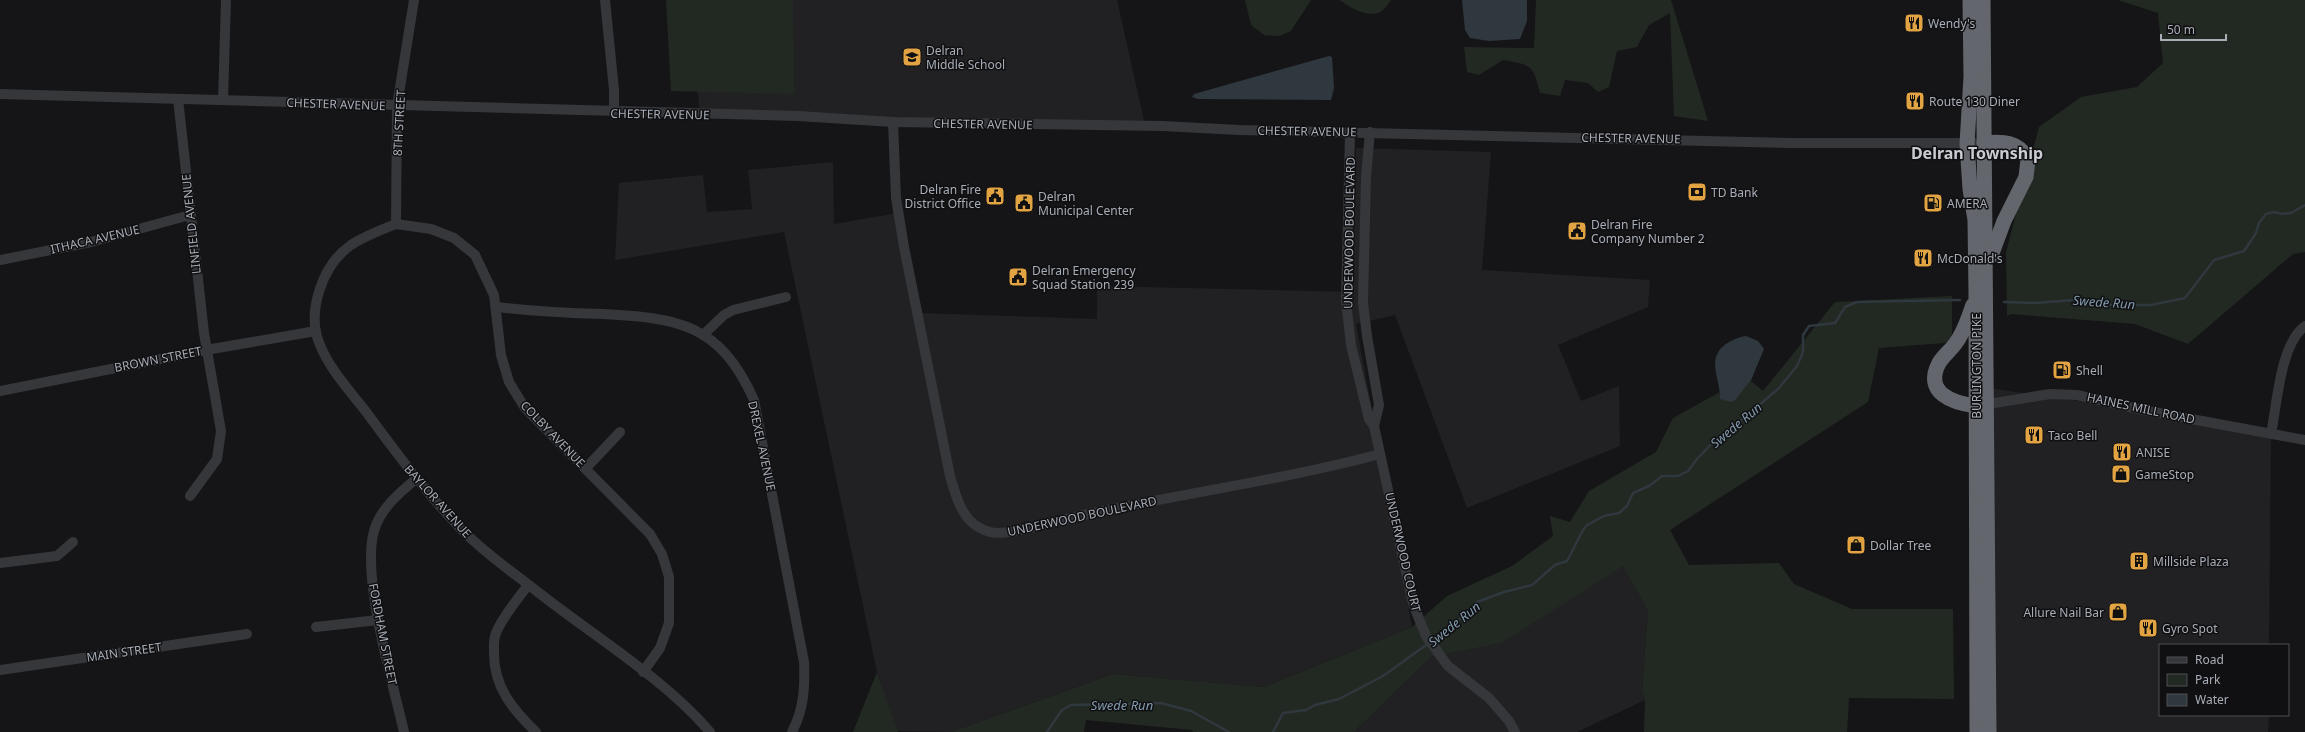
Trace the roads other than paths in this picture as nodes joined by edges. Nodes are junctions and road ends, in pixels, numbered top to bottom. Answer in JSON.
{"nodes":[{"id":1,"x":226,"y":0,"type":"edge"},
{"id":2,"x":414,"y":0,"type":"edge"},
{"id":3,"x":606,"y":0,"type":"edge"},
{"id":4,"x":1970,"y":0,"type":"edge"},
{"id":5,"x":1983,"y":0,"type":"edge"},
{"id":6,"x":0,"y":94,"type":"edge"},
{"id":7,"x":178,"y":99,"type":"junction"},
{"id":8,"x":223,"y":100,"type":"junction"},
{"id":9,"x":398,"y":106,"type":"junction"},
{"id":10,"x":614,"y":112,"type":"junction"},
{"id":11,"x":894,"y":122,"type":"junction"},
{"id":12,"x":1350,"y":132,"type":"junction"},
{"id":13,"x":1370,"y":132,"type":"junction"},
{"id":14,"x":1984,"y":143,"type":"junction"},
{"id":15,"x":1967,"y":144,"type":"junction"},
{"id":16,"x":190,"y":215,"type":"junction"},
{"id":17,"x":396,"y":224,"type":"junction"},
{"id":18,"x":0,"y":260,"type":"edge"},
{"id":19,"x":1987,"y":268,"type":"junction"},
{"id":20,"x":786,"y":297,"type":"dead end"},
{"id":21,"x":1976,"y":299,"type":"junction"},
{"id":22,"x":497,"y":307,"type":"junction"},
{"id":23,"x":2305,"y":326,"type":"edge"},
{"id":24,"x":316,"y":331,"type":"junction"},
{"id":25,"x":703,"y":335,"type":"junction"},
{"id":26,"x":206,"y":350,"type":"junction"},
{"id":27,"x":0,"y":391,"type":"edge"},
{"id":28,"x":1982,"y":405,"type":"junction"},
{"id":29,"x":1374,"y":426,"type":"junction"},
{"id":30,"x":620,"y":432,"type":"dead end"},
{"id":31,"x":2271,"y":434,"type":"junction"},
{"id":32,"x":2305,"y":440,"type":"edge"},
{"id":33,"x":1380,"y":454,"type":"junction"},
{"id":34,"x":586,"y":468,"type":"junction"},
{"id":35,"x":416,"y":479,"type":"junction"},
{"id":36,"x":190,"y":496,"type":"dead end"},
{"id":37,"x":73,"y":542,"type":"dead end"},
{"id":38,"x":0,"y":563,"type":"edge"},
{"id":39,"x":528,"y":585,"type":"junction"},
{"id":40,"x":378,"y":620,"type":"junction"},
{"id":41,"x":316,"y":627,"type":"dead end"},
{"id":42,"x":247,"y":634,"type":"dead end"},
{"id":43,"x":0,"y":670,"type":"edge"},
{"id":44,"x":643,"y":672,"type":"junction"},
{"id":45,"x":404,"y":732,"type":"edge"},
{"id":46,"x":536,"y":732,"type":"edge"},
{"id":47,"x":710,"y":732,"type":"edge"},
{"id":48,"x":792,"y":732,"type":"edge"},
{"id":49,"x":1515,"y":732,"type":"edge"},
{"id":50,"x":1978,"y":732,"type":"edge"},
{"id":51,"x":1989,"y":732,"type":"edge"}],
"edges":[{"from":1,"to":8,"type":"street"},
{"from":2,"to":9,"type":"street","name":"8TH STREET"},
{"from":3,"to":10,"type":"street"},
{"from":4,"to":15,"type":"highway","name":"BURLINGTON PIKE"},
{"from":5,"to":14,"type":"highway","name":"BURLINGTON PIKE"},
{"from":6,"to":7,"type":"street","name":"CHESTER AVENUE"},
{"from":7,"to":8,"type":"street","name":"CHESTER AVENUE"},
{"from":7,"to":16,"type":"street","name":"LINFIELD AVENUE"},
{"from":8,"to":9,"type":"street","name":"CHESTER AVENUE"},
{"from":9,"to":10,"type":"street","name":"CHESTER AVENUE"},
{"from":9,"to":17,"type":"street","name":"8TH STREET"},
{"from":10,"to":11,"type":"street","name":"CHESTER AVENUE"},
{"from":11,"to":12,"type":"street","name":"CHESTER AVENUE"},
{"from":11,"to":33,"type":"street","name":"UNDERWOOD BOULEVARD"},
{"from":12,"to":13,"type":"street","name":"CHESTER AVENUE"},
{"from":12,"to":29,"type":"street","name":"UNDERWOOD BOULEVARD"},
{"from":13,"to":15,"type":"street","name":"CHESTER AVENUE"},
{"from":13,"to":29,"type":"street","name":"UNDERWOOD BOULEVARD"},
{"from":14,"to":15,"type":"street","name":"CHESTER AVENUE"},
{"from":14,"to":19,"type":"highway","name":"BURLINGTON PIKE"},
{"from":14,"to":19,"type":"highway"},
{"from":15,"to":21,"type":"highway","name":"BURLINGTON PIKE"},
{"from":16,"to":18,"type":"street","name":"ITHACA AVENUE"},
{"from":16,"to":26,"type":"street","name":"LINFIELD AVENUE"},
{"from":17,"to":22,"type":"street","name":"COLBY AVENUE"},
{"from":17,"to":24,"type":"street","name":"BAYLOR AVENUE"},
{"from":19,"to":28,"type":"highway","name":"BURLINGTON PIKE"},
{"from":20,"to":25,"type":"street"},
{"from":21,"to":28,"type":"highway","name":"BURLINGTON PIKE"},
{"from":21,"to":28,"type":"highway"},
{"from":22,"to":25,"type":"street","name":"DREXEL AVENUE"},
{"from":22,"to":34,"type":"street","name":"COLBY AVENUE"},
{"from":23,"to":31,"type":"street"},
{"from":24,"to":26,"type":"street","name":"BROWN STREET"},
{"from":24,"to":35,"type":"street","name":"BAYLOR AVENUE"},
{"from":25,"to":48,"type":"street","name":"DREXEL AVENUE"},
{"from":26,"to":27,"type":"street","name":"BROWN STREET"},
{"from":26,"to":36,"type":"street","name":"LINFIELD AVENUE"},
{"from":28,"to":31,"type":"street","name":"HAINES MILL ROAD"},
{"from":28,"to":50,"type":"highway","name":"BURLINGTON PIKE"},
{"from":28,"to":51,"type":"highway","name":"BURLINGTON PIKE"},
{"from":29,"to":33,"type":"street","name":"UNDERWOOD BOULEVARD"},
{"from":30,"to":34,"type":"street"},
{"from":31,"to":32,"type":"street","name":"HAINES MILL ROAD"},
{"from":33,"to":49,"type":"street","name":"UNDERWOOD COURT"},
{"from":34,"to":44,"type":"street","name":"COLBY AVENUE"},
{"from":35,"to":39,"type":"street","name":"BAYLOR AVENUE"},
{"from":35,"to":40,"type":"street","name":"FORDHAM STREET"},
{"from":37,"to":38,"type":"street"},
{"from":39,"to":44,"type":"street","name":"BAYLOR AVENUE"},
{"from":39,"to":46,"type":"street"},
{"from":40,"to":41,"type":"street"},
{"from":40,"to":45,"type":"street","name":"FORDHAM STREET"},
{"from":42,"to":43,"type":"street","name":"MAIN STREET"},
{"from":44,"to":47,"type":"street","name":"BAYLOR AVENUE"}]}
